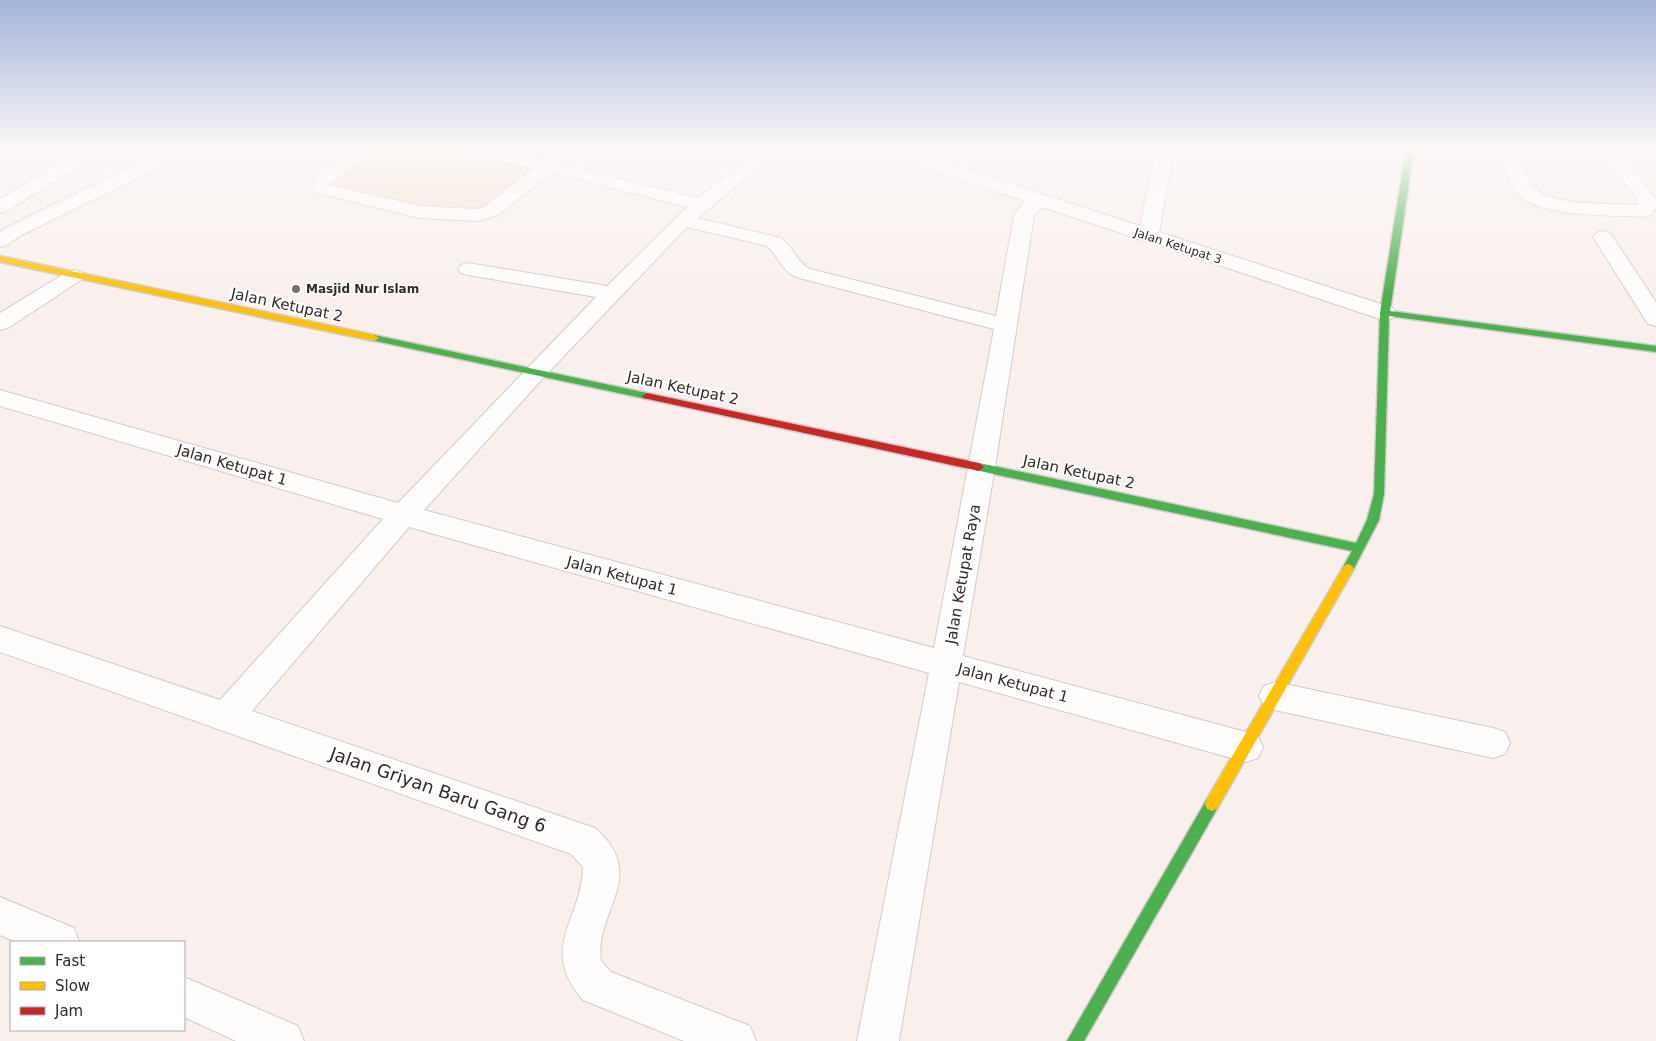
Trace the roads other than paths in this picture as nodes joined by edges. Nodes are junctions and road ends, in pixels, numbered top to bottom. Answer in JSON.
{"nodes":[{"id":1,"x":15,"y":198,"type":"edge"},
{"id":2,"x":81,"y":198,"type":"edge"},
{"id":3,"x":359,"y":198,"type":"edge"},
{"id":4,"x":508,"y":198,"type":"edge"},
{"id":5,"x":673,"y":198,"type":"edge"},
{"id":6,"x":711,"y":198,"type":"edge"},
{"id":7,"x":1031,"y":198,"type":"edge"},
{"id":8,"x":1155,"y":198,"type":"edge"},
{"id":9,"x":1403,"y":198,"type":"edge"},
{"id":10,"x":1533,"y":198,"type":"edge"},
{"id":11,"x":1645,"y":198,"type":"edge"},
{"id":12,"x":1038,"y":200,"type":"junction"},
{"id":13,"x":702,"y":205,"type":"junction"},
{"id":14,"x":0,"y":207,"type":"edge"},
{"id":15,"x":684,"y":220,"type":"junction"},
{"id":16,"x":4,"y":235,"type":"edge"},
{"id":17,"x":1603,"y":236,"type":"dead end"},
{"id":18,"x":1148,"y":237,"type":"junction"},
{"id":19,"x":0,"y":258,"type":"edge"},
{"id":20,"x":468,"y":269,"type":"dead end"},
{"id":21,"x":74,"y":276,"type":"junction"},
{"id":22,"x":613,"y":293,"type":"junction"},
{"id":23,"x":1385,"y":313,"type":"junction"},
{"id":24,"x":1656,"y":319,"type":"edge"},
{"id":25,"x":0,"y":323,"type":"edge"},
{"id":26,"x":1006,"y":324,"type":"junction"},
{"id":27,"x":1656,"y":349,"type":"edge"},
{"id":28,"x":536,"y":372,"type":"junction"},
{"id":29,"x":0,"y":398,"type":"edge"},
{"id":30,"x":982,"y":467,"type":"junction"},
{"id":31,"x":403,"y":515,"type":"junction"},
{"id":32,"x":1360,"y":548,"type":"junction"},
{"id":33,"x":0,"y":639,"type":"edge"},
{"id":34,"x":946,"y":665,"type":"junction"},
{"id":35,"x":1275,"y":696,"type":"junction"},
{"id":36,"x":227,"y":716,"type":"junction"},
{"id":37,"x":1493,"y":743,"type":"dead end"},
{"id":38,"x":1246,"y":747,"type":"junction"},
{"id":39,"x":0,"y":916,"type":"edge"},
{"id":40,"x":58,"y":941,"type":"edge"},
{"id":41,"x":185,"y":997,"type":"edge"},
{"id":42,"x":283,"y":1041,"type":"edge"},
{"id":43,"x":735,"y":1041,"type":"edge"},
{"id":44,"x":878,"y":1041,"type":"edge"},
{"id":45,"x":1074,"y":1041,"type":"edge"}],
"edges":[{"from":1,"to":14,"type":"street"},
{"from":2,"to":16,"type":"street"},
{"from":3,"to":4,"type":"street"},
{"from":5,"to":13,"type":"street"},
{"from":6,"to":13,"type":"street"},
{"from":7,"to":12,"type":"street","name":"Jalan Ketupat 3"},
{"from":8,"to":18,"type":"street"},
{"from":9,"to":23,"type":"street"},
{"from":10,"to":11,"type":"street"},
{"from":12,"to":18,"type":"street","name":"Jalan Ketupat 3"},
{"from":12,"to":26,"type":"street","name":"Jalan Ketupat Raya"},
{"from":13,"to":15,"type":"street"},
{"from":15,"to":22,"type":"street"},
{"from":15,"to":26,"type":"street"},
{"from":17,"to":24,"type":"street"},
{"from":18,"to":23,"type":"street","name":"Jalan Ketupat 3"},
{"from":19,"to":21,"type":"street","name":"Jalan Ketupat 2"},
{"from":20,"to":22,"type":"street"},
{"from":21,"to":25,"type":"street"},
{"from":21,"to":28,"type":"street","name":"Jalan Ketupat 2"},
{"from":22,"to":28,"type":"street"},
{"from":23,"to":27,"type":"street"},
{"from":23,"to":32,"type":"street"},
{"from":26,"to":30,"type":"street","name":"Jalan Ketupat Raya"},
{"from":28,"to":30,"type":"street","name":"Jalan Ketupat 2"},
{"from":28,"to":31,"type":"street"},
{"from":29,"to":31,"type":"street","name":"Jalan Ketupat 1"},
{"from":30,"to":32,"type":"street","name":"Jalan Ketupat 2"},
{"from":30,"to":34,"type":"street","name":"Jalan Ketupat Raya"},
{"from":31,"to":34,"type":"street","name":"Jalan Ketupat 1"},
{"from":31,"to":36,"type":"street"},
{"from":32,"to":35,"type":"street"},
{"from":33,"to":36,"type":"street","name":"Jalan Griyan Baru Gang 6"},
{"from":34,"to":38,"type":"street","name":"Jalan Ketupat 1"},
{"from":34,"to":44,"type":"street","name":"Jalan Ketupat Raya"},
{"from":35,"to":37,"type":"street"},
{"from":35,"to":38,"type":"street"},
{"from":36,"to":43,"type":"street","name":"Jalan Griyan Baru Gang 6"},
{"from":38,"to":45,"type":"street"},
{"from":39,"to":40,"type":"street"},
{"from":41,"to":42,"type":"street"}]}
